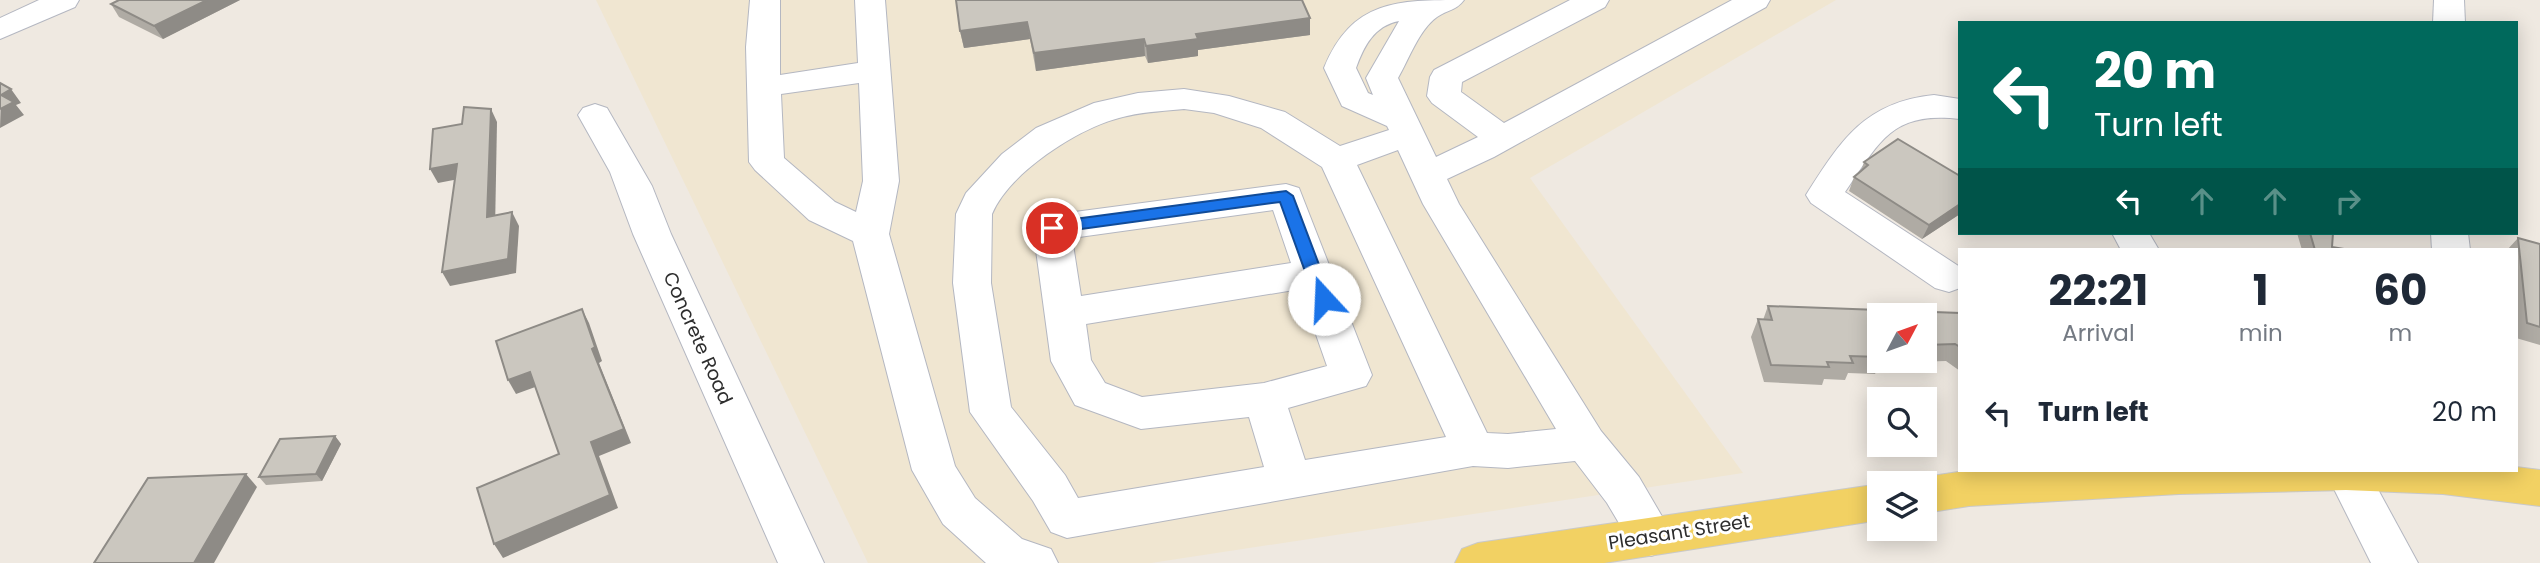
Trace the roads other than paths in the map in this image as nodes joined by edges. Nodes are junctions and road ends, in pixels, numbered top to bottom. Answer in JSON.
{"nodes":[{"id":1,"x":64,"y":0,"type":"edge"},
{"id":2,"x":765,"y":0,"type":"edge"},
{"id":3,"x":870,"y":0,"type":"edge"},
{"id":4,"x":1594,"y":0,"type":"edge"},
{"id":5,"x":1755,"y":0,"type":"edge"},
{"id":6,"x":2449,"y":0,"type":"edge"},
{"id":7,"x":1437,"y":6,"type":"edge"},
{"id":8,"x":2449,"y":21,"type":"edge"},
{"id":9,"x":0,"y":30,"type":"edge"},
{"id":10,"x":874,"y":71,"type":"junction"},
{"id":11,"x":763,"y":87,"type":"junction"},
{"id":12,"x":1958,"y":109,"type":"edge"},
{"id":13,"x":594,"y":115,"type":"dead end"},
{"id":14,"x":1405,"y":127,"type":"junction"},
{"id":15,"x":1502,"y":138,"type":"junction"},
{"id":16,"x":1337,"y":160,"type":"junction"},
{"id":17,"x":1429,"y":174,"type":"junction"},
{"id":18,"x":870,"y":234,"type":"junction"},
{"id":19,"x":1314,"y":273,"type":"junction"},
{"id":20,"x":1949,"y":278,"type":"dead end"},
{"id":21,"x":1064,"y":313,"type":"junction"},
{"id":22,"x":1264,"y":399,"type":"junction"},
{"id":23,"x":1586,"y":443,"type":"junction"},
{"id":24,"x":1473,"y":449,"type":"junction"},
{"id":25,"x":2346,"y":472,"type":"edge"},
{"id":26,"x":2211,"y":473,"type":"edge"},
{"id":27,"x":2488,"y":476,"type":"edge"},
{"id":28,"x":1290,"y":480,"type":"junction"},
{"id":29,"x":2540,"y":488,"type":"edge"},
{"id":30,"x":1937,"y":493,"type":"edge"},
{"id":31,"x":1867,"y":504,"type":"edge"},
{"id":32,"x":1651,"y":537,"type":"junction"},
{"id":33,"x":1503,"y":561,"type":"edge"},
{"id":34,"x":802,"y":563,"type":"edge"},
{"id":35,"x":1035,"y":563,"type":"edge"},
{"id":36,"x":2395,"y":563,"type":"edge"}],
"edges":[{"from":1,"to":9,"type":"street"},
{"from":2,"to":11,"type":"street"},
{"from":3,"to":10,"type":"street"},
{"from":4,"to":15,"type":"street"},
{"from":5,"to":15,"type":"street"},
{"from":6,"to":8,"type":"street"},
{"from":7,"to":14,"type":"street"},
{"from":7,"to":14,"type":"street"},
{"from":10,"to":11,"type":"street"},
{"from":10,"to":18,"type":"street"},
{"from":11,"to":18,"type":"street"},
{"from":12,"to":20,"type":"street"},
{"from":13,"to":34,"type":"street","name":"Concrete Road"},
{"from":14,"to":16,"type":"street"},
{"from":14,"to":17,"type":"street"},
{"from":15,"to":17,"type":"street"},
{"from":16,"to":24,"type":"street"},
{"from":16,"to":28,"type":"street"},
{"from":17,"to":23,"type":"street"},
{"from":18,"to":35,"type":"street"},
{"from":19,"to":21,"type":"street"},
{"from":19,"to":21,"type":"street"},
{"from":19,"to":22,"type":"street"},
{"from":21,"to":22,"type":"street"},
{"from":22,"to":28,"type":"street"},
{"from":23,"to":24,"type":"street"},
{"from":23,"to":32,"type":"street"},
{"from":24,"to":28,"type":"street"},
{"from":25,"to":26,"type":"main road"},
{"from":25,"to":27,"type":"main road"},
{"from":25,"to":36,"type":"street"},
{"from":26,"to":30,"type":"main road"},
{"from":27,"to":29,"type":"main road"},
{"from":31,"to":32,"type":"main road","name":"Pleasant Street"},
{"from":32,"to":33,"type":"main road","name":"Pleasant Street"}]}
